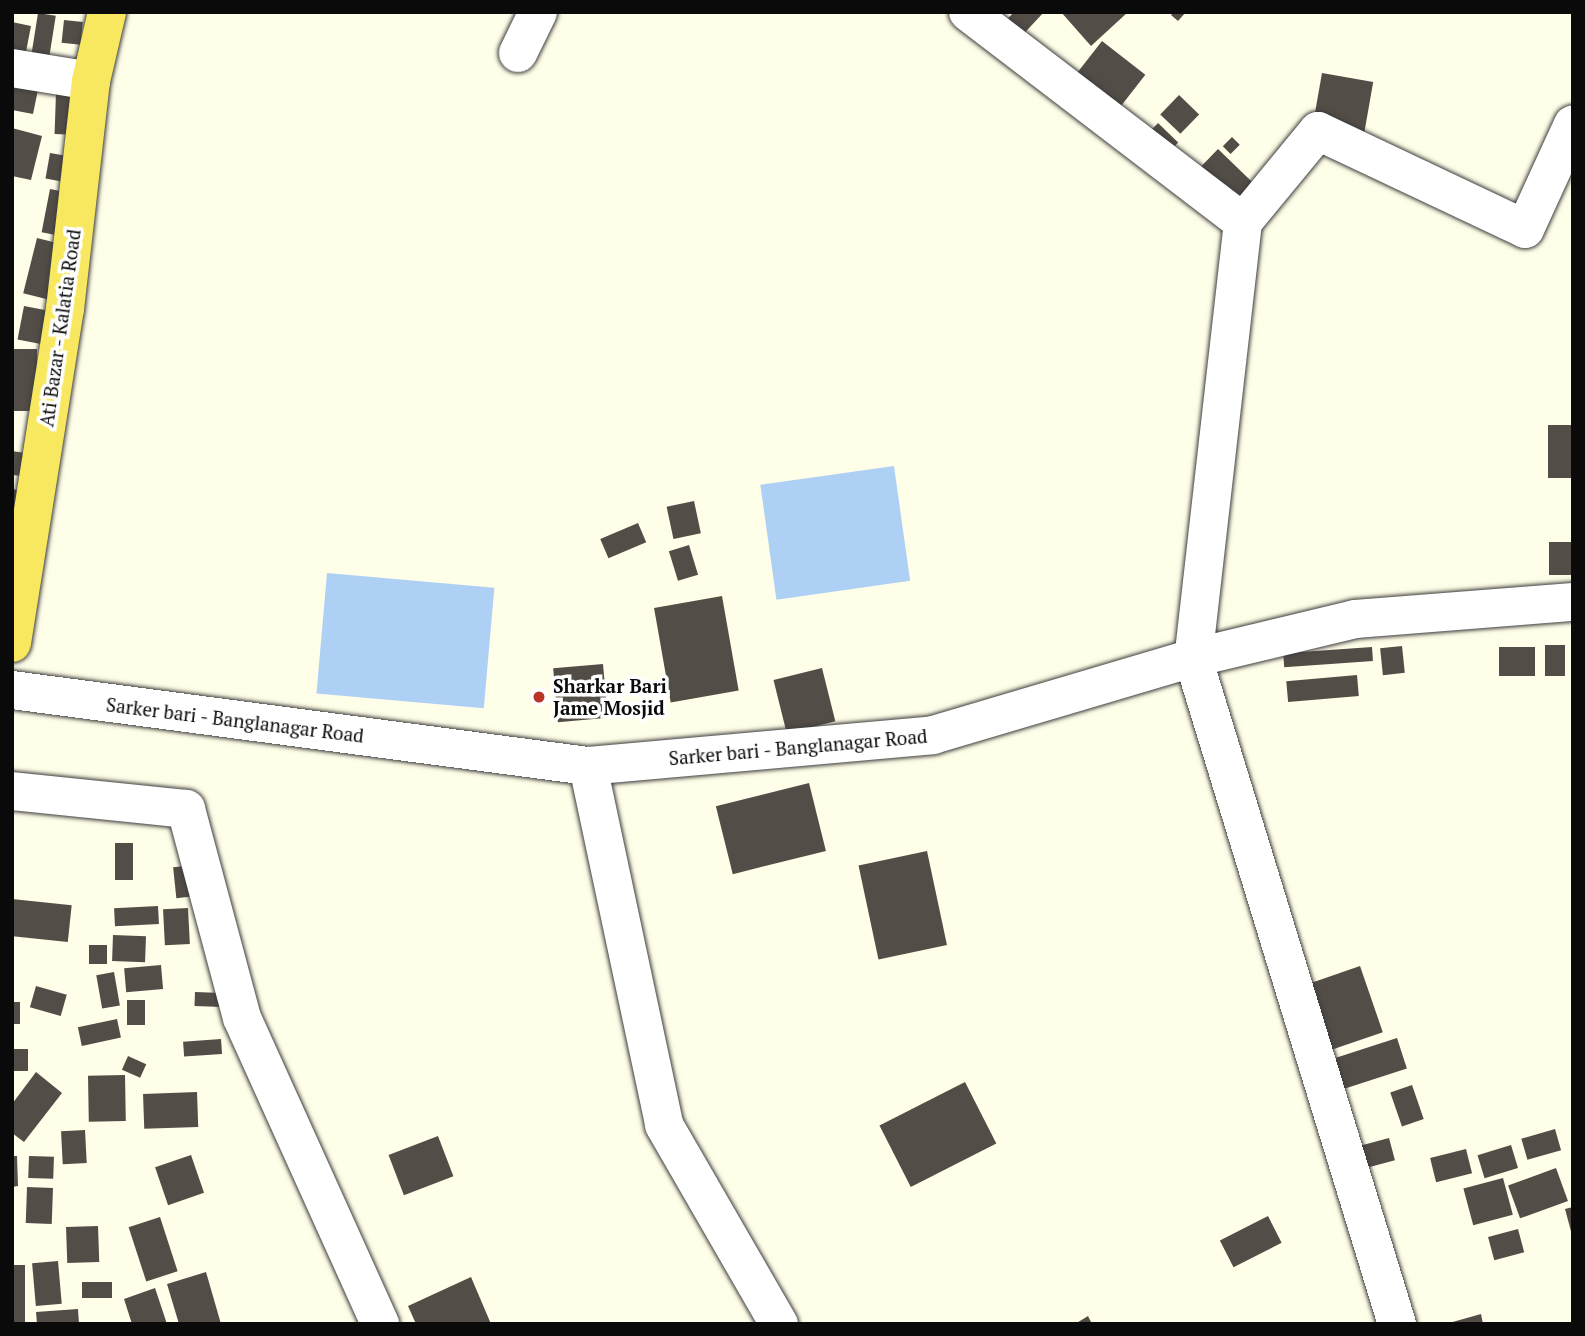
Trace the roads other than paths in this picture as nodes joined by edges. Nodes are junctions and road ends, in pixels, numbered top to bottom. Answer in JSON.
{"nodes":[{"id":1,"x":107,"y":12,"type":"edge"},
{"id":2,"x":538,"y":12,"type":"edge"},
{"id":3,"x":968,"y":12,"type":"edge"},
{"id":4,"x":518,"y":53,"type":"dead end"},
{"id":5,"x":12,"y":68,"type":"edge"},
{"id":6,"x":91,"y":81,"type":"junction"},
{"id":7,"x":1573,"y":124,"type":"edge"},
{"id":8,"x":1243,"y":222,"type":"junction"},
{"id":9,"x":1573,"y":602,"type":"edge"},
{"id":10,"x":12,"y":643,"type":"edge"},
{"id":11,"x":1192,"y":658,"type":"junction"},
{"id":12,"x":12,"y":690,"type":"edge"},
{"id":13,"x":588,"y":765,"type":"junction"},
{"id":14,"x":12,"y":791,"type":"edge"},
{"id":15,"x":380,"y":1324,"type":"edge"},
{"id":16,"x":779,"y":1324,"type":"edge"},
{"id":17,"x":1397,"y":1324,"type":"edge"}],
"edges":[{"from":1,"to":6,"type":"main road","name":"Ati Bazar - Kalatia Road"},
{"from":2,"to":4,"type":"street"},
{"from":3,"to":8,"type":"street"},
{"from":5,"to":6,"type":"street"},
{"from":6,"to":10,"type":"main road","name":"Ati Bazar - Kalatia Road"},
{"from":7,"to":8,"type":"street"},
{"from":8,"to":11,"type":"street"},
{"from":9,"to":11,"type":"street","name":"Sarker bari - Banglanagar Road"},
{"from":11,"to":13,"type":"street","name":"Sarker bari - Banglanagar Road"},
{"from":11,"to":17,"type":"street"},
{"from":12,"to":13,"type":"street","name":"Sarker bari - Banglanagar Road"},
{"from":13,"to":16,"type":"street"},
{"from":14,"to":15,"type":"street"}]}
